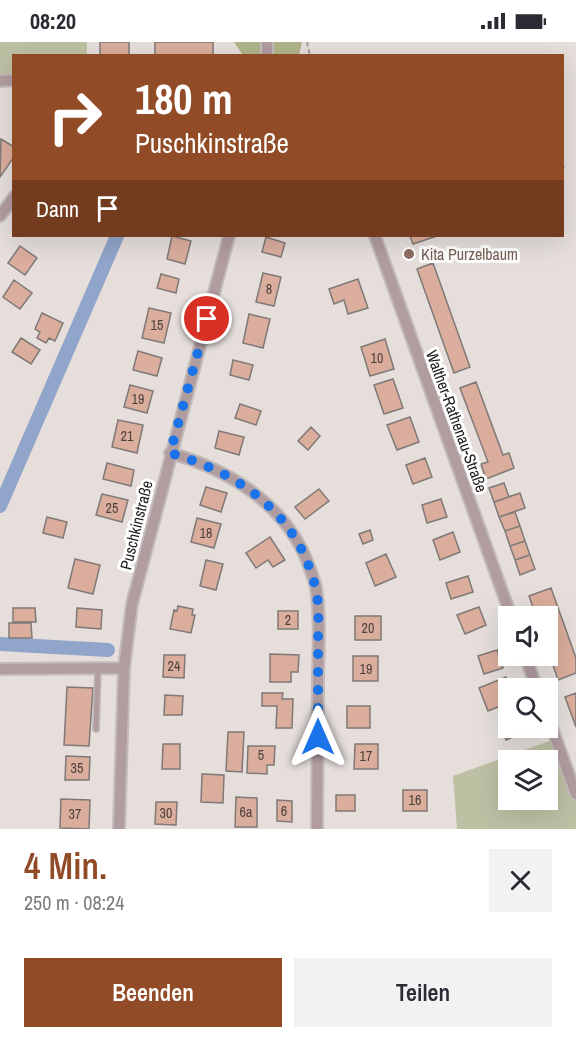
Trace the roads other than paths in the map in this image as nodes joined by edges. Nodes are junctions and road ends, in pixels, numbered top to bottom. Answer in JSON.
{"nodes":[{"id":1,"x":12,"y":200,"type":"edge"},
{"id":2,"x":0,"y":216,"type":"edge"},
{"id":3,"x":228,"y":237,"type":"edge"},
{"id":4,"x":375,"y":237,"type":"edge"},
{"id":5,"x":170,"y":453,"type":"junction"},
{"id":6,"x":508,"y":606,"type":"edge"},
{"id":7,"x":98,"y":668,"type":"junction"},
{"id":8,"x":124,"y":668,"type":"junction"},
{"id":9,"x":0,"y":669,"type":"edge"},
{"id":10,"x":96,"y":729,"type":"dead end"},
{"id":11,"x":556,"y":738,"type":"edge"},
{"id":12,"x":576,"y":794,"type":"edge"},
{"id":13,"x":119,"y":829,"type":"edge"},
{"id":14,"x":317,"y":829,"type":"edge"}],
"edges":[{"from":1,"to":2,"type":"street"},
{"from":3,"to":5,"type":"street","name":"Puschkinstraße"},
{"from":4,"to":6,"type":"street","name":"Walther-Rathenau-Straße"},
{"from":5,"to":8,"type":"street","name":"Puschkinstraße"},
{"from":5,"to":14,"type":"street"},
{"from":7,"to":8,"type":"street"},
{"from":7,"to":9,"type":"street"},
{"from":7,"to":10,"type":"lane"},
{"from":8,"to":13,"type":"street","name":"Puschkinstraße"},
{"from":11,"to":12,"type":"street"}]}
